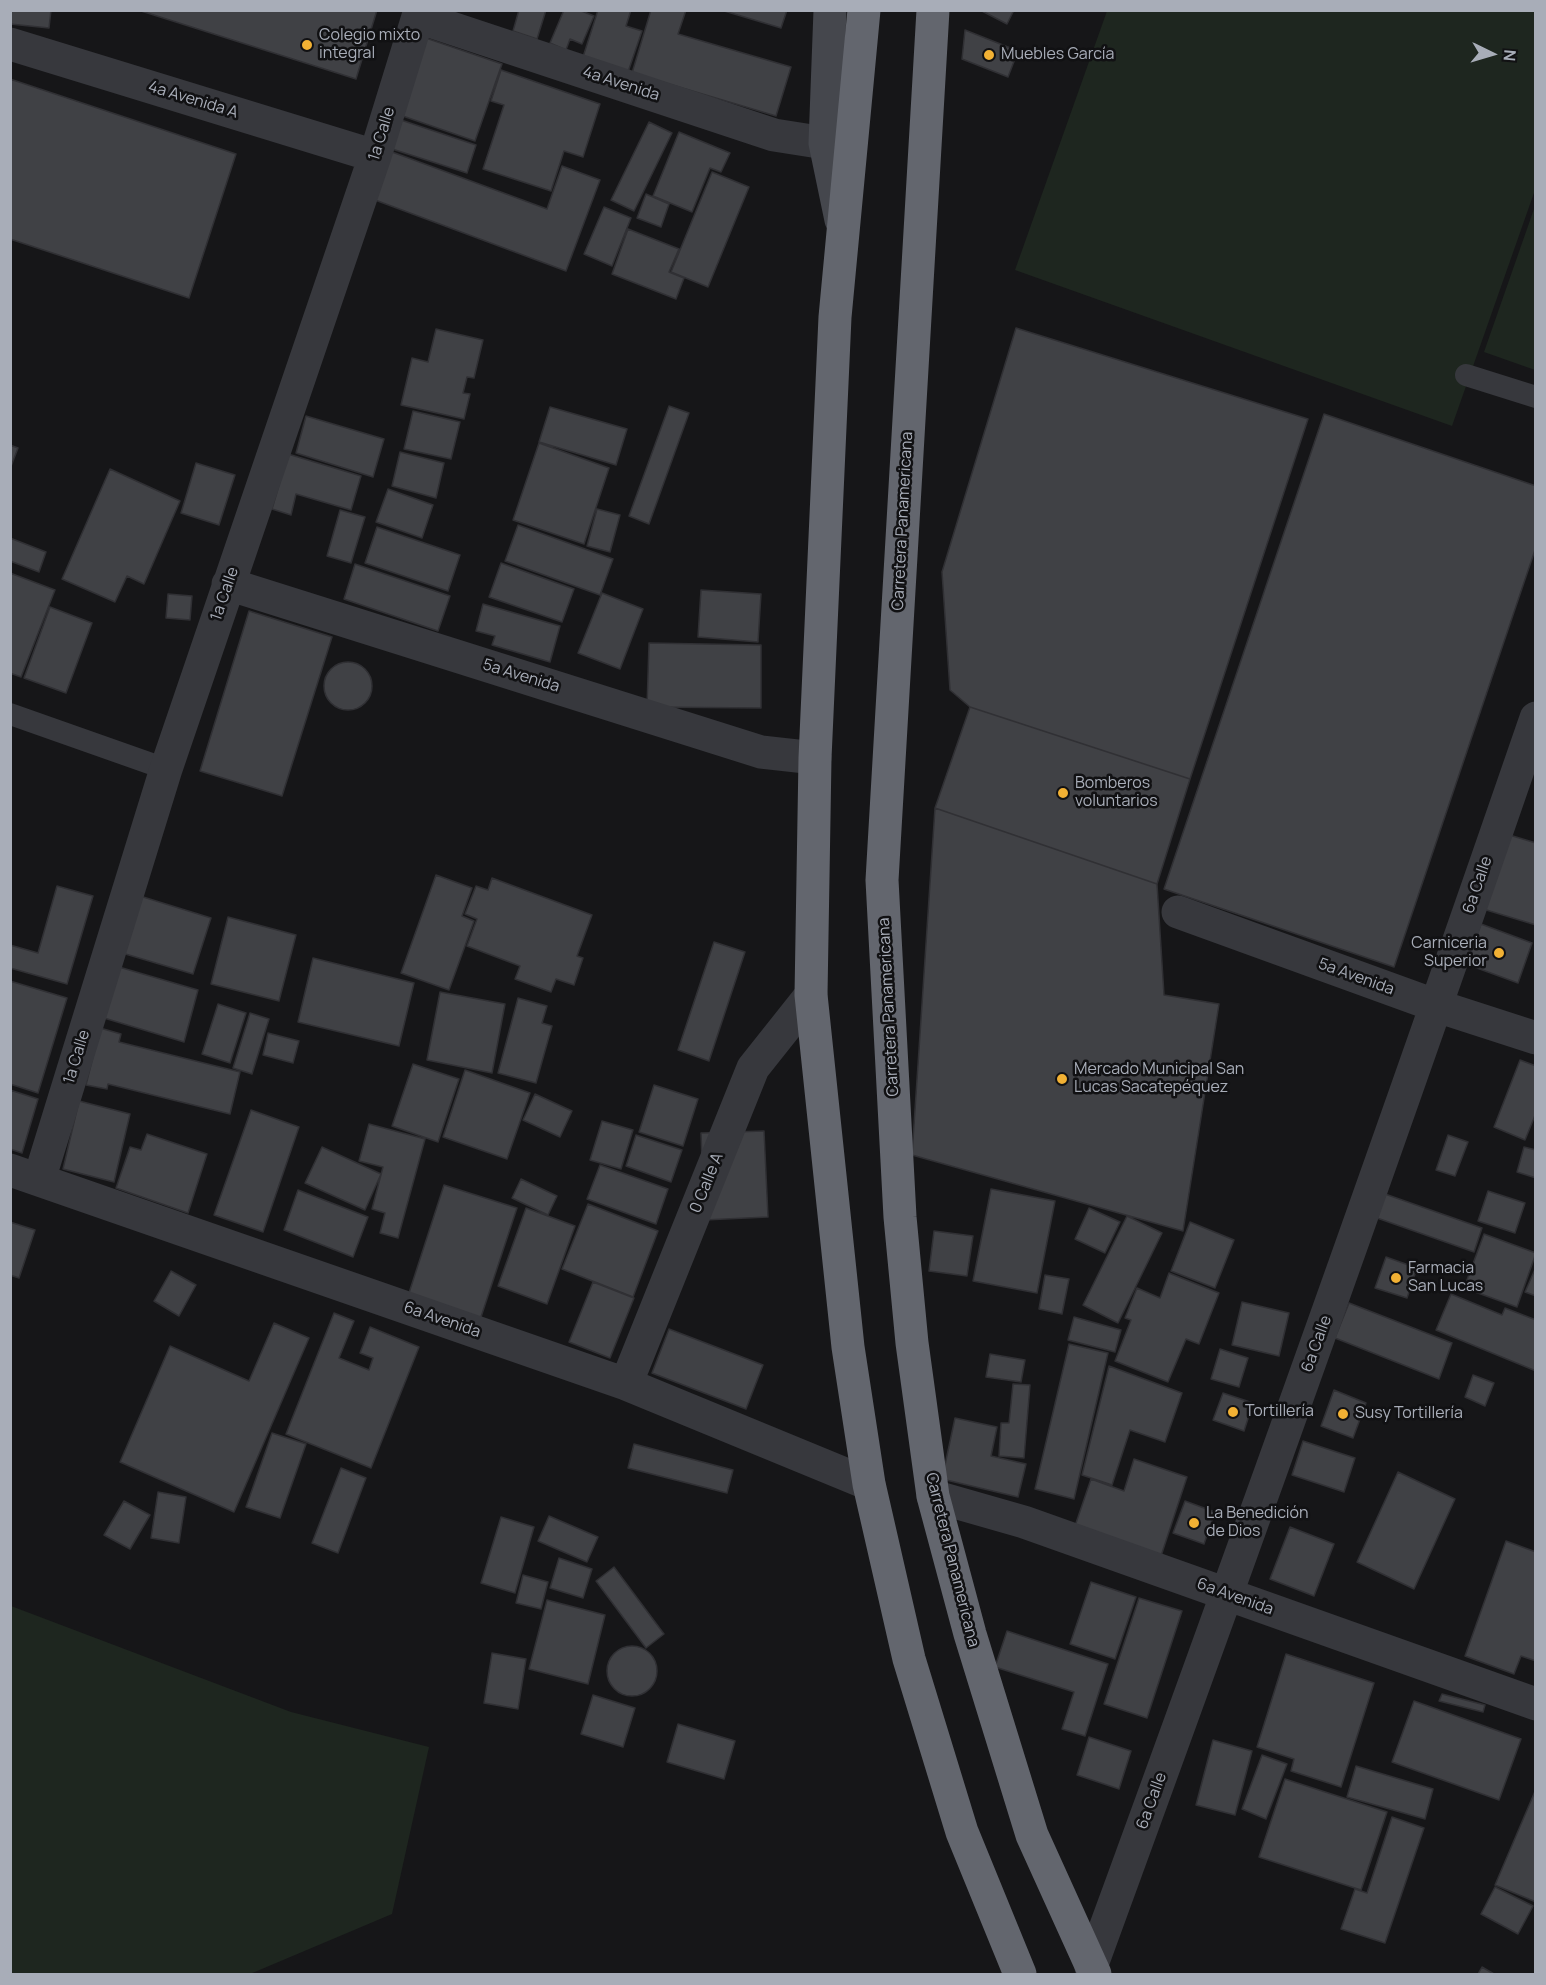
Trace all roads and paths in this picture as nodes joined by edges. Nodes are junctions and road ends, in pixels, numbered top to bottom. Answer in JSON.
{"nodes":[{"id":1,"x":830,"y":10,"type":"edge"},
{"id":2,"x":864,"y":10,"type":"edge"},
{"id":3,"x":933,"y":10,"type":"edge"},
{"id":4,"x":419,"y":14,"type":"edge"},
{"id":5,"x":10,"y":44,"type":"edge"},
{"id":6,"x":825,"y":143,"type":"junction"},
{"id":7,"x":375,"y":156,"type":"junction"},
{"id":8,"x":842,"y":228,"type":"junction"},
{"id":9,"x":1466,"y":375,"type":"dead end"},
{"id":10,"x":1536,"y":398,"type":"edge"},
{"id":11,"x":228,"y":584,"type":"junction"},
{"id":12,"x":10,"y":714,"type":"edge"},
{"id":13,"x":1536,"y":718,"type":"edge"},
{"id":14,"x":815,"y":758,"type":"junction"},
{"id":15,"x":166,"y":769,"type":"junction"},
{"id":16,"x":1178,"y":912,"type":"dead end"},
{"id":17,"x":811,"y":995,"type":"junction"},
{"id":18,"x":1437,"y":1006,"type":"junction"},
{"id":19,"x":1536,"y":1038,"type":"edge"},
{"id":20,"x":25,"y":1175,"type":"edge"},
{"id":21,"x":626,"y":1384,"type":"junction"},
{"id":22,"x":870,"y":1484,"type":"junction"},
{"id":23,"x":933,"y":1496,"type":"junction"},
{"id":24,"x":1228,"y":1595,"type":"junction"},
{"id":25,"x":1536,"y":1704,"type":"edge"},
{"id":26,"x":1093,"y":1971,"type":"edge"},
{"id":27,"x":1020,"y":1974,"type":"edge"}],
"edges":[{"from":1,"to":6,"type":"main road"},
{"from":2,"to":8,"type":"highway"},
{"from":3,"to":23,"type":"highway","name":"Carretera Panamericana"},
{"from":4,"to":6,"type":"street","name":"4a Avenida"},
{"from":4,"to":7,"type":"street","name":"1a Calle"},
{"from":5,"to":7,"type":"street","name":"4a Avenida A"},
{"from":6,"to":8,"type":"main road"},
{"from":7,"to":11,"type":"street","name":"1a Calle"},
{"from":8,"to":14,"type":"highway"},
{"from":9,"to":10,"type":"lane"},
{"from":11,"to":14,"type":"street","name":"5a Avenida"},
{"from":11,"to":15,"type":"street","name":"1a Calle"},
{"from":12,"to":15,"type":"lane"},
{"from":13,"to":18,"type":"street","name":"6a Calle"},
{"from":14,"to":17,"type":"highway"},
{"from":15,"to":20,"type":"street","name":"1a Calle"},
{"from":16,"to":18,"type":"street","name":"5a Avenida"},
{"from":17,"to":21,"type":"street","name":"0 Calle A"},
{"from":17,"to":22,"type":"highway"},
{"from":18,"to":19,"type":"street","name":"5a Avenida"},
{"from":18,"to":24,"type":"street","name":"6a Calle"},
{"from":20,"to":21,"type":"street","name":"6a Avenida"},
{"from":21,"to":22,"type":"street","name":"6a Avenida"},
{"from":22,"to":27,"type":"highway"},
{"from":23,"to":24,"type":"street","name":"6a Avenida"},
{"from":23,"to":26,"type":"highway","name":"Carretera Panamericana"},
{"from":24,"to":25,"type":"street","name":"6a Avenida"},
{"from":24,"to":26,"type":"street","name":"6a Calle"}]}
